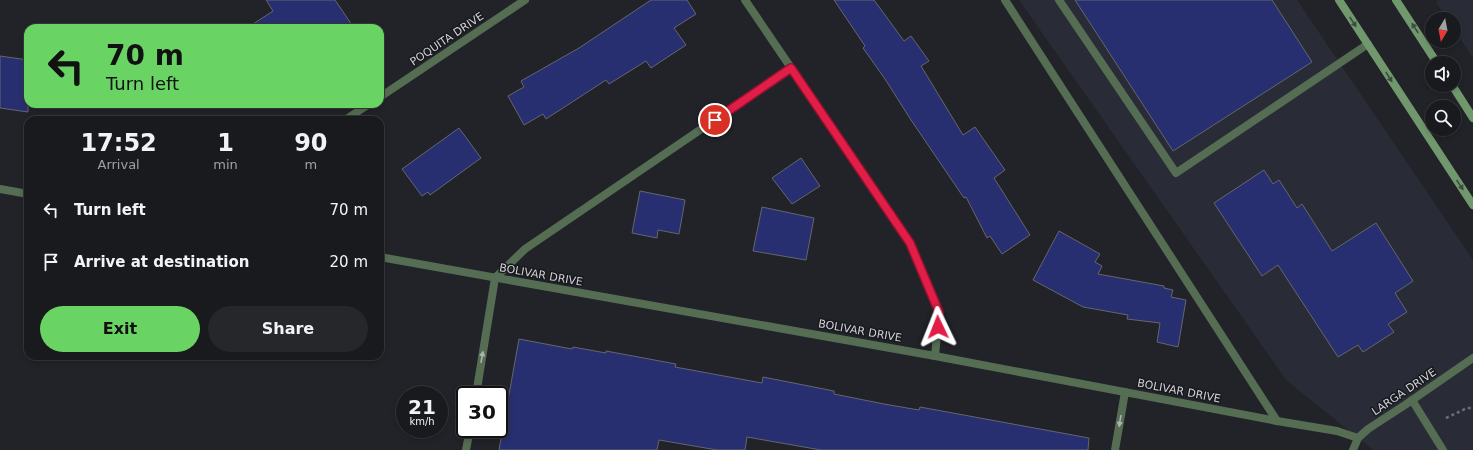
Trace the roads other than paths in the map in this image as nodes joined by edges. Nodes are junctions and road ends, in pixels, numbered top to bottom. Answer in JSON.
{"nodes":[{"id":1,"x":525,"y":0,"type":"edge"},
{"id":2,"x":745,"y":0,"type":"edge"},
{"id":3,"x":1005,"y":0,"type":"edge"},
{"id":4,"x":1059,"y":0,"type":"edge"},
{"id":5,"x":1339,"y":0,"type":"edge"},
{"id":6,"x":1396,"y":0,"type":"edge"},
{"id":7,"x":1368,"y":44,"type":"junction"},
{"id":8,"x":1432,"y":56,"type":"edge"},
{"id":9,"x":791,"y":68,"type":"junction"},
{"id":10,"x":1456,"y":92,"type":"edge"},
{"id":11,"x":384,"y":94,"type":"edge"},
{"id":12,"x":363,"y":108,"type":"edge"},
{"id":13,"x":351,"y":116,"type":"edge"},
{"id":14,"x":1473,"y":118,"type":"edge"},
{"id":15,"x":0,"y":189,"type":"edge"},
{"id":16,"x":24,"y":193,"type":"edge"},
{"id":17,"x":1473,"y":205,"type":"edge"},
{"id":18,"x":384,"y":258,"type":"edge"},
{"id":19,"x":495,"y":278,"type":"junction"},
{"id":20,"x":935,"y":356,"type":"junction"},
{"id":21,"x":1473,"y":358,"type":"edge"},
{"id":22,"x":477,"y":386,"type":"edge"},
{"id":23,"x":1125,"y":392,"type":"junction"},
{"id":24,"x":1412,"y":400,"type":"junction"},
{"id":25,"x":1277,"y":421,"type":"junction"},
{"id":26,"x":468,"y":438,"type":"edge"},
{"id":27,"x":1358,"y":438,"type":"junction"},
{"id":28,"x":466,"y":450,"type":"edge"},
{"id":29,"x":1115,"y":450,"type":"edge"},
{"id":30,"x":1353,"y":450,"type":"edge"},
{"id":31,"x":1443,"y":450,"type":"edge"}],
"edges":[{"from":1,"to":11,"type":"street","name":"POQUITA DRIVE"},
{"from":2,"to":9,"type":"street"},
{"from":3,"to":25,"type":"street"},
{"from":4,"to":7,"type":"street"},
{"from":5,"to":7,"type":"main road","one_way":true},
{"from":8,"to":6,"type":"main road","one_way":true},
{"from":7,"to":17,"type":"main road","one_way":true},
{"from":9,"to":19,"type":"street"},
{"from":9,"to":20,"type":"street"},
{"from":10,"to":14,"type":"main road"},
{"from":12,"to":13,"type":"street"},
{"from":15,"to":16,"type":"street"},
{"from":18,"to":19,"type":"street","name":"BOLIVAR DRIVE"},
{"from":19,"to":20,"type":"street","name":"BOLIVAR DRIVE"},
{"from":22,"to":19,"type":"street","one_way":true},
{"from":20,"to":23,"type":"street","name":"BOLIVAR DRIVE"},
{"from":21,"to":24,"type":"street","name":"LARGA DRIVE"},
{"from":23,"to":25,"type":"street","name":"BOLIVAR DRIVE"},
{"from":23,"to":29,"type":"street","one_way":true},
{"from":24,"to":27,"type":"street","name":"LARGA DRIVE"},
{"from":24,"to":31,"type":"street"},
{"from":25,"to":27,"type":"street","name":"BOLIVAR DRIVE"},
{"from":26,"to":28,"type":"street"},
{"from":27,"to":30,"type":"street","name":"LARGA DRIVE"}]}
